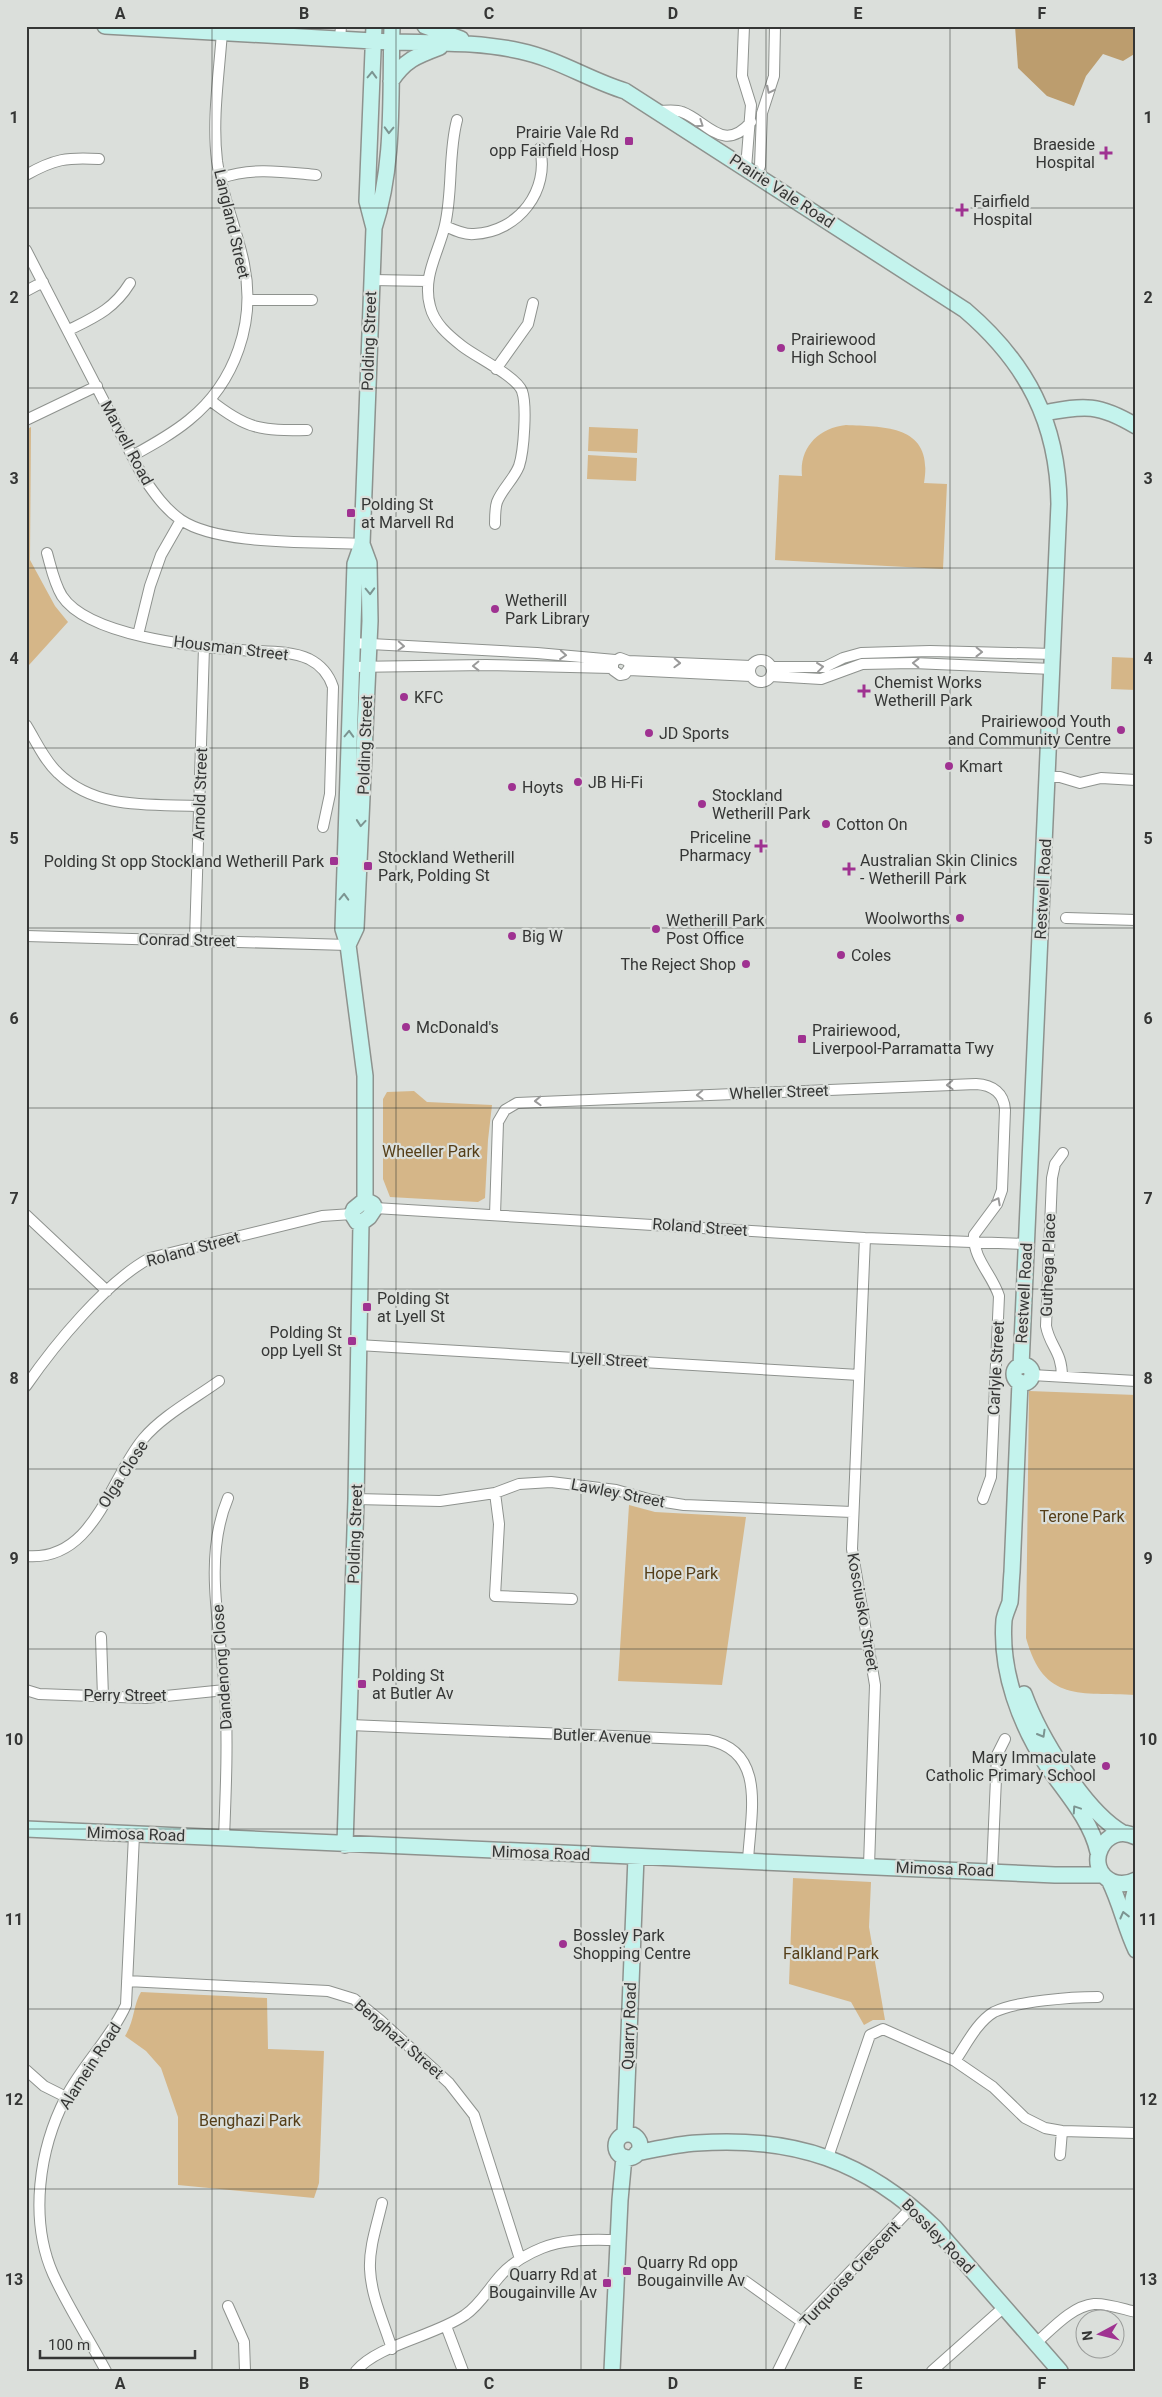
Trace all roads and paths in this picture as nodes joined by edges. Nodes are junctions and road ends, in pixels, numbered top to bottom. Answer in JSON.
{"nodes":[{"id":1,"x":106,"y":26,"type":"edge"},
{"id":2,"x":392,"y":26,"type":"edge"},
{"id":3,"x":425,"y":26,"type":"edge"},
{"id":4,"x":744,"y":26,"type":"edge"},
{"id":5,"x":775,"y":26,"type":"edge"},
{"id":6,"x":222,"y":32,"type":"junction"},
{"id":7,"x":341,"y":33,"type":"edge"},
{"id":8,"x":374,"y":34,"type":"edge"},
{"id":9,"x":392,"y":42,"type":"junction"},
{"id":10,"x":448,"y":44,"type":"junction"},
{"id":11,"x":482,"y":44,"type":"junction"},
{"id":12,"x":391,"y":81,"type":"junction"},
{"id":13,"x":654,"y":110,"type":"junction"},
{"id":14,"x":457,"y":120,"type":"dead end"},
{"id":15,"x":751,"y":122,"type":"junction"},
{"id":16,"x":540,"y":148,"type":"dead end"},
{"id":17,"x":99,"y":159,"type":"dead end"},
{"id":18,"x":752,"y":171,"type":"junction"},
{"id":19,"x":26,"y":175,"type":"edge"},
{"id":20,"x":316,"y":175,"type":"dead end"},
{"id":21,"x":221,"y":178,"type":"junction"},
{"id":22,"x":445,"y":226,"type":"junction"},
{"id":23,"x":374,"y":228,"type":"junction"},
{"id":24,"x":26,"y":250,"type":"edge"},
{"id":25,"x":372,"y":280,"type":"junction"},
{"id":26,"x":428,"y":281,"type":"junction"},
{"id":27,"x":43,"y":282,"type":"junction"},
{"id":28,"x":130,"y":283,"type":"dead end"},
{"id":29,"x":26,"y":291,"type":"edge"},
{"id":30,"x":249,"y":300,"type":"junction"},
{"id":31,"x":312,"y":300,"type":"dead end"},
{"id":32,"x":533,"y":303,"type":"dead end"},
{"id":33,"x":69,"y":330,"type":"junction"},
{"id":34,"x":496,"y":369,"type":"junction"},
{"id":35,"x":97,"y":386,"type":"junction"},
{"id":36,"x":210,"y":400,"type":"junction"},
{"id":37,"x":1044,"y":413,"type":"junction"},
{"id":38,"x":26,"y":420,"type":"edge"},
{"id":39,"x":1136,"y":426,"type":"edge"},
{"id":40,"x":307,"y":430,"type":"dead end"},
{"id":41,"x":132,"y":456,"type":"junction"},
{"id":42,"x":181,"y":520,"type":"junction"},
{"id":43,"x":495,"y":524,"type":"dead end"},
{"id":44,"x":362,"y":544,"type":"junction"},
{"id":45,"x":47,"y":553,"type":"dead end"},
{"id":46,"x":138,"y":635,"type":"junction"},
{"id":47,"x":352,"y":643,"type":"junction"},
{"id":48,"x":369,"y":644,"type":"junction"},
{"id":49,"x":204,"y":648,"type":"junction"},
{"id":50,"x":498,"y":651,"type":"junction"},
{"id":51,"x":1054,"y":654,"type":"junction"},
{"id":52,"x":613,"y":664,"type":"junction"},
{"id":53,"x":352,"y":666,"type":"junction"},
{"id":54,"x":369,"y":666,"type":"junction"},
{"id":55,"x":498,"y":666,"type":"junction"},
{"id":56,"x":628,"y":666,"type":"junction"},
{"id":57,"x":1053,"y":669,"type":"junction"},
{"id":58,"x":751,"y":671,"type":"junction"},
{"id":59,"x":771,"y":672,"type":"junction"},
{"id":60,"x":26,"y":725,"type":"edge"},
{"id":61,"x":1047,"y":776,"type":"junction"},
{"id":62,"x":1136,"y":780,"type":"edge"},
{"id":63,"x":199,"y":806,"type":"junction"},
{"id":64,"x":323,"y":827,"type":"dead end"},
{"id":65,"x":1066,"y":918,"type":"dead end"},
{"id":66,"x":1136,"y":920,"type":"edge"},
{"id":67,"x":26,"y":936,"type":"edge"},
{"id":68,"x":195,"y":940,"type":"junction"},
{"id":69,"x":348,"y":945,"type":"junction"},
{"id":70,"x":1063,"y":1153,"type":"dead end"},
{"id":71,"x":370,"y":1204,"type":"junction"},
{"id":72,"x":26,"y":1215,"type":"edge"},
{"id":73,"x":495,"y":1215,"type":"junction"},
{"id":74,"x":356,"y":1218,"type":"junction"},
{"id":75,"x":865,"y":1238,"type":"junction"},
{"id":76,"x":974,"y":1242,"type":"junction"},
{"id":77,"x":1026,"y":1244,"type":"junction"},
{"id":78,"x":107,"y":1291,"type":"junction"},
{"id":79,"x":358,"y":1345,"type":"junction"},
{"id":80,"x":1024,"y":1374,"type":"junction"},
{"id":81,"x":859,"y":1375,"type":"junction"},
{"id":82,"x":1062,"y":1377,"type":"junction"},
{"id":83,"x":1136,"y":1381,"type":"edge"},
{"id":84,"x":219,"y":1382,"type":"dead end"},
{"id":85,"x":26,"y":1385,"type":"edge"},
{"id":86,"x":495,"y":1493,"type":"junction"},
{"id":87,"x":228,"y":1498,"type":"dead end"},
{"id":88,"x":356,"y":1499,"type":"junction"},
{"id":89,"x":983,"y":1499,"type":"dead end"},
{"id":90,"x":852,"y":1512,"type":"junction"},
{"id":91,"x":26,"y":1556,"type":"edge"},
{"id":92,"x":572,"y":1599,"type":"dead end"},
{"id":93,"x":1010,"y":1603,"type":"junction"},
{"id":94,"x":101,"y":1637,"type":"dead end"},
{"id":95,"x":26,"y":1690,"type":"edge"},
{"id":96,"x":224,"y":1690,"type":"junction"},
{"id":97,"x":103,"y":1697,"type":"junction"},
{"id":98,"x":350,"y":1725,"type":"junction"},
{"id":99,"x":1005,"y":1739,"type":"dead end"},
{"id":100,"x":26,"y":1830,"type":"edge"},
{"id":101,"x":134,"y":1834,"type":"junction"},
{"id":102,"x":1129,"y":1835,"type":"edge"},
{"id":103,"x":224,"y":1838,"type":"junction"},
{"id":104,"x":345,"y":1845,"type":"junction"},
{"id":105,"x":1098,"y":1856,"type":"junction"},
{"id":106,"x":636,"y":1857,"type":"junction"},
{"id":107,"x":748,"y":1862,"type":"junction"},
{"id":108,"x":869,"y":1866,"type":"junction"},
{"id":109,"x":992,"y":1871,"type":"junction"},
{"id":110,"x":1055,"y":1875,"type":"junction"},
{"id":111,"x":1106,"y":1878,"type":"junction"},
{"id":112,"x":1136,"y":1880,"type":"edge"},
{"id":113,"x":1136,"y":1887,"type":"edge"},
{"id":114,"x":1136,"y":1915,"type":"edge"},
{"id":115,"x":1136,"y":1950,"type":"edge"},
{"id":116,"x":127,"y":1981,"type":"junction"},
{"id":117,"x":1098,"y":1997,"type":"dead end"},
{"id":118,"x":955,"y":2060,"type":"junction"},
{"id":119,"x":26,"y":2070,"type":"edge"},
{"id":120,"x":66,"y":2096,"type":"junction"},
{"id":121,"x":1062,"y":2131,"type":"junction"},
{"id":122,"x":1136,"y":2133,"type":"edge"},
{"id":123,"x":631,"y":2145,"type":"junction"},
{"id":124,"x":1060,"y":2155,"type":"dead end"},
{"id":125,"x":828,"y":2157,"type":"junction"},
{"id":126,"x":382,"y":2203,"type":"dead end"},
{"id":127,"x":913,"y":2206,"type":"junction"},
{"id":128,"x":618,"y":2240,"type":"junction"},
{"id":129,"x":520,"y":2259,"type":"junction"},
{"id":130,"x":745,"y":2281,"type":"dead end"},
{"id":131,"x":228,"y":2306,"type":"dead end"},
{"id":132,"x":1004,"y":2307,"type":"junction"},
{"id":133,"x":1136,"y":2312,"type":"edge"},
{"id":134,"x":802,"y":2322,"type":"junction"},
{"id":135,"x":446,"y":2326,"type":"junction"},
{"id":136,"x":1036,"y":2343,"type":"junction"},
{"id":137,"x":392,"y":2349,"type":"junction"},
{"id":138,"x":106,"y":2371,"type":"edge"},
{"id":139,"x":245,"y":2371,"type":"edge"},
{"id":140,"x":356,"y":2371,"type":"edge"},
{"id":141,"x":463,"y":2371,"type":"edge"},
{"id":142,"x":612,"y":2371,"type":"edge"},
{"id":143,"x":778,"y":2371,"type":"edge"},
{"id":144,"x":932,"y":2371,"type":"edge"},
{"id":145,"x":1060,"y":2371,"type":"edge"}],
"edges":[{"from":1,"to":6,"type":"main road","name":"Prairie Vale Road"},
{"from":2,"to":9,"type":"main road","name":"Polding Street"},
{"from":3,"to":11,"type":"main road"},
{"from":4,"to":15,"type":"street"},
{"from":5,"to":18,"type":"street","one_way":true},
{"from":6,"to":7,"type":"main road","name":"Prairie Vale Road"},
{"from":6,"to":21,"type":"street","name":"Langland Street"},
{"from":7,"to":8,"type":"main road","name":"Prairie Vale Road"},
{"from":8,"to":9,"type":"main road","name":"Prairie Vale Road"},
{"from":23,"to":8,"type":"main road","name":"Polding Street","one_way":true},
{"from":9,"to":10,"type":"main road","name":"Prairie Vale Road"},
{"from":9,"to":12,"type":"main road","name":"Polding Street"},
{"from":10,"to":11,"type":"main road","name":"Prairie Vale Road"},
{"from":10,"to":12,"type":"main road"},
{"from":11,"to":13,"type":"main road","name":"Prairie Vale Road"},
{"from":12,"to":23,"type":"main road","name":"Polding Street","one_way":true},
{"from":13,"to":15,"type":"street","one_way":true},
{"from":13,"to":18,"type":"main road","name":"Prairie Vale Road"},
{"from":14,"to":22,"type":"street"},
{"from":15,"to":18,"type":"street"},
{"from":16,"to":22,"type":"street"},
{"from":17,"to":19,"type":"street"},
{"from":18,"to":37,"type":"main road","name":"Prairie Vale Road"},
{"from":20,"to":21,"type":"street"},
{"from":21,"to":30,"type":"street","name":"Langland Street"},
{"from":22,"to":26,"type":"street"},
{"from":23,"to":25,"type":"main road","name":"Polding Street"},
{"from":24,"to":27,"type":"street","name":"Marvell Road"},
{"from":25,"to":26,"type":"street"},
{"from":25,"to":44,"type":"main road","name":"Polding Street"},
{"from":26,"to":34,"type":"street"},
{"from":27,"to":29,"type":"street"},
{"from":27,"to":33,"type":"street","name":"Marvell Road"},
{"from":28,"to":33,"type":"street"},
{"from":30,"to":31,"type":"street"},
{"from":30,"to":36,"type":"street","name":"Langland Street"},
{"from":32,"to":34,"type":"street"},
{"from":33,"to":35,"type":"street","name":"Marvell Road"},
{"from":34,"to":43,"type":"street"},
{"from":35,"to":38,"type":"street"},
{"from":35,"to":41,"type":"street","name":"Marvell Road"},
{"from":36,"to":40,"type":"street"},
{"from":36,"to":41,"type":"street","name":"Langland Street"},
{"from":37,"to":39,"type":"main road"},
{"from":37,"to":51,"type":"main road","name":"Restwell Road"},
{"from":41,"to":42,"type":"street","name":"Marvell Road"},
{"from":42,"to":44,"type":"street","name":"Marvell Road"},
{"from":42,"to":46,"type":"street"},
{"from":44,"to":47,"type":"main road","name":"Polding Street"},
{"from":44,"to":48,"type":"main road","name":"Polding Street","one_way":true},
{"from":45,"to":46,"type":"street","name":"Housman Street"},
{"from":46,"to":49,"type":"street","name":"Housman Street"},
{"from":47,"to":48,"type":"street"},
{"from":47,"to":53,"type":"main road","name":"Polding Street"},
{"from":48,"to":50,"type":"street","one_way":true},
{"from":48,"to":54,"type":"main road","name":"Polding Street"},
{"from":49,"to":63,"type":"street","name":"Arnold Street"},
{"from":49,"to":64,"type":"street","name":"Housman Street"},
{"from":50,"to":52,"type":"street","one_way":true},
{"from":50,"to":55,"type":"street"},
{"from":51,"to":57,"type":"main road","name":"Restwell Road"},
{"from":59,"to":51,"type":"street","one_way":true},
{"from":52,"to":55,"type":"street"},
{"from":52,"to":56,"type":"street"},
{"from":52,"to":56,"type":"street"},
{"from":53,"to":54,"type":"street"},
{"from":69,"to":53,"type":"main road","name":"Polding Street","one_way":true},
{"from":55,"to":54,"type":"street","one_way":true},
{"from":54,"to":69,"type":"main road","name":"Polding Street","one_way":true},
{"from":56,"to":58,"type":"street"},
{"from":57,"to":59,"type":"street","one_way":true},
{"from":57,"to":61,"type":"main road","name":"Restwell Road"},
{"from":58,"to":59,"type":"street"},
{"from":58,"to":59,"type":"street"},
{"from":60,"to":63,"type":"street"},
{"from":61,"to":62,"type":"street"},
{"from":61,"to":77,"type":"main road","name":"Restwell Road"},
{"from":63,"to":68,"type":"street","name":"Arnold Street"},
{"from":65,"to":66,"type":"street"},
{"from":67,"to":68,"type":"street","name":"Conrad Street"},
{"from":68,"to":69,"type":"street","name":"Conrad Street"},
{"from":69,"to":71,"type":"main road","name":"Polding Street"},
{"from":70,"to":82,"type":"street","name":"Guthega Place"},
{"from":71,"to":73,"type":"street","name":"Roland Street"},
{"from":71,"to":74,"type":"main road"},
{"from":72,"to":78,"type":"street"},
{"from":73,"to":75,"type":"street","name":"Roland Street"},
{"from":76,"to":73,"type":"street","name":"Wheller Street","one_way":true},
{"from":74,"to":78,"type":"street","name":"Roland Street"},
{"from":74,"to":79,"type":"main road","name":"Polding Street"},
{"from":75,"to":76,"type":"street","name":"Roland Street"},
{"from":75,"to":81,"type":"street","name":"Kosciusko Street"},
{"from":76,"to":77,"type":"street","name":"Roland Street"},
{"from":76,"to":89,"type":"street","name":"Carlyle Street"},
{"from":77,"to":80,"type":"main road","name":"Restwell Road"},
{"from":78,"to":85,"type":"street","name":"Roland Street"},
{"from":79,"to":81,"type":"street","name":"Lyell Street"},
{"from":79,"to":88,"type":"main road","name":"Polding Street"},
{"from":80,"to":82,"type":"street"},
{"from":80,"to":93,"type":"main road","name":"Restwell Road"},
{"from":81,"to":90,"type":"street","name":"Kosciusko Street"},
{"from":82,"to":83,"type":"street"},
{"from":84,"to":91,"type":"street","name":"Olga Close"},
{"from":86,"to":88,"type":"street","name":"Lawley Street"},
{"from":86,"to":90,"type":"street","name":"Lawley Street"},
{"from":86,"to":92,"type":"street"},
{"from":87,"to":96,"type":"street","name":"Dandenong Close"},
{"from":88,"to":98,"type":"main road","name":"Polding Street"},
{"from":90,"to":108,"type":"street","name":"Kosciusko Street"},
{"from":93,"to":102,"type":"main road","name":"Restwell Road","one_way":true},
{"from":105,"to":93,"type":"main road","name":"Restwell Road","one_way":true},
{"from":94,"to":97,"type":"street"},
{"from":95,"to":97,"type":"street","name":"Perry Street"},
{"from":96,"to":97,"type":"street","name":"Perry Street"},
{"from":96,"to":103,"type":"street","name":"Dandenong Close"},
{"from":98,"to":104,"type":"main road","name":"Polding Street"},
{"from":98,"to":107,"type":"street","name":"Butler Avenue"},
{"from":99,"to":109,"type":"street"},
{"from":100,"to":101,"type":"main road","name":"Mimosa Road"},
{"from":101,"to":103,"type":"main road","name":"Mimosa Road"},
{"from":101,"to":116,"type":"street","name":"Alamein Road"},
{"from":102,"to":105,"type":"main road"},
{"from":103,"to":104,"type":"main road","name":"Mimosa Road"},
{"from":104,"to":106,"type":"main road","name":"Mimosa Road"},
{"from":105,"to":110,"type":"main road","name":"Mimosa Road"},
{"from":105,"to":111,"type":"main road","name":"Restwell Road"},
{"from":106,"to":107,"type":"main road","name":"Mimosa Road"},
{"from":106,"to":123,"type":"main road","name":"Quarry Road"},
{"from":107,"to":108,"type":"main road","name":"Mimosa Road"},
{"from":108,"to":109,"type":"main road","name":"Mimosa Road"},
{"from":109,"to":110,"type":"main road","name":"Mimosa Road"},
{"from":110,"to":111,"type":"main road","name":"Mimosa Road"},
{"from":111,"to":112,"type":"main road","name":"Mimosa Road"},
{"from":115,"to":111,"type":"main road","one_way":true},
{"from":113,"to":114,"type":"main road"},
{"from":116,"to":120,"type":"street","name":"Alamein Road"},
{"from":116,"to":129,"type":"street","name":"Benghazi Street"},
{"from":117,"to":118,"type":"street"},
{"from":118,"to":121,"type":"street"},
{"from":118,"to":125,"type":"street"},
{"from":119,"to":120,"type":"street"},
{"from":120,"to":138,"type":"street","name":"Alamein Road"},
{"from":121,"to":122,"type":"street"},
{"from":121,"to":124,"type":"street"},
{"from":123,"to":125,"type":"main road","name":"Bossley Road"},
{"from":123,"to":128,"type":"main road","name":"Quarry Road"},
{"from":125,"to":127,"type":"main road","name":"Bossley Road"},
{"from":126,"to":137,"type":"street"},
{"from":127,"to":132,"type":"main road","name":"Bossley Road"},
{"from":127,"to":134,"type":"street","name":"Turquoise Crescent"},
{"from":128,"to":129,"type":"street"},
{"from":128,"to":142,"type":"main road","name":"Quarry Road"},
{"from":129,"to":135,"type":"street"},
{"from":130,"to":134,"type":"street"},
{"from":131,"to":139,"type":"street"},
{"from":132,"to":136,"type":"main road","name":"Bossley Road"},
{"from":132,"to":144,"type":"street"},
{"from":133,"to":136,"type":"street"},
{"from":134,"to":143,"type":"street","name":"Turquoise Crescent"},
{"from":135,"to":137,"type":"street"},
{"from":135,"to":141,"type":"street"},
{"from":136,"to":145,"type":"main road","name":"Bossley Road"},
{"from":137,"to":140,"type":"street"}]}
